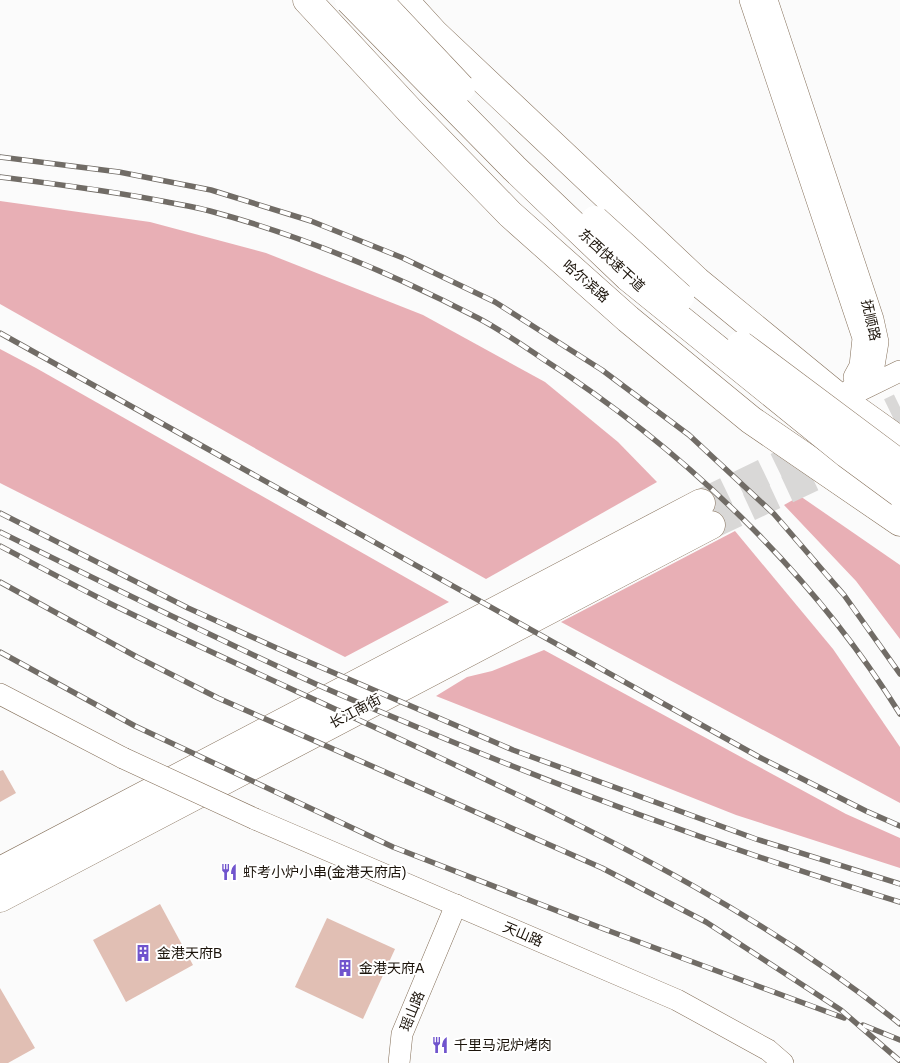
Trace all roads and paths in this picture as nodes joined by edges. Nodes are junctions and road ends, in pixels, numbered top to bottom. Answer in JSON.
{"nodes":[{"id":1,"x":307,"y":0,"type":"edge"},
{"id":2,"x":348,"y":0,"type":"edge"},
{"id":3,"x":378,"y":0,"type":"edge"},
{"id":4,"x":404,"y":0,"type":"edge"},
{"id":5,"x":750,"y":0,"type":"edge"},
{"id":6,"x":767,"y":0,"type":"edge"},
{"id":7,"x":900,"y":371,"type":"edge"},
{"id":8,"x":841,"y":399,"type":"junction"},
{"id":9,"x":900,"y":441,"type":"edge"},
{"id":10,"x":900,"y":464,"type":"edge"},
{"id":11,"x":900,"y":493,"type":"edge"},
{"id":12,"x":900,"y":522,"type":"edge"},
{"id":13,"x":0,"y":694,"type":"edge"},
{"id":14,"x":0,"y":871,"type":"edge"},
{"id":15,"x":0,"y":898,"type":"edge"},
{"id":16,"x":456,"y":905,"type":"junction"},
{"id":17,"x":399,"y":1063,"type":"edge"},
{"id":18,"x":783,"y":1063,"type":"edge"}],
"edges":[{"from":1,"to":12,"type":"main road","name":"哈尔滨路"},
{"from":2,"to":11,"type":"main road","name":"东西快速干道","bridge":true},
{"from":3,"to":10,"type":"main road","name":"东西快速干道","bridge":true},
{"from":4,"to":8,"type":"main road"},
{"from":5,"to":8,"type":"street","name":"抚顺路"},
{"from":6,"to":8,"type":"street","name":"抚顺路"},
{"from":7,"to":8,"type":"street"},
{"from":8,"to":9,"type":"main road"},
{"from":13,"to":16,"type":"street","name":"天山路","bridge":true},
{"from":14,"to":15,"type":"main road","name":"长江南街"},
{"from":16,"to":17,"type":"street","name":"瑶山路"},
{"from":16,"to":18,"type":"street","name":"天山路"}]}
